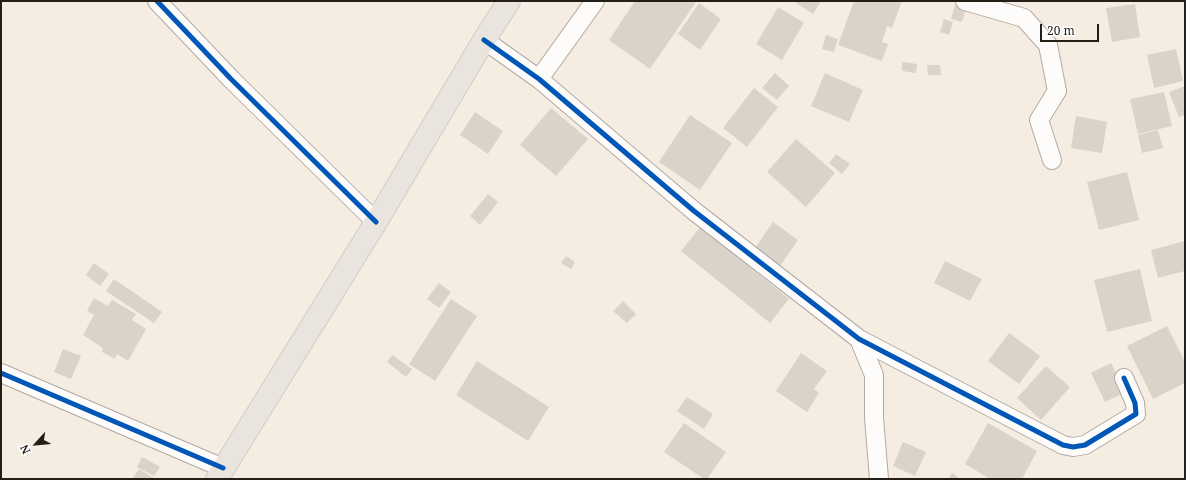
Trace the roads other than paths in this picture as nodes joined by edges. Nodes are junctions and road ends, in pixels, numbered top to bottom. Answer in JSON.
{"nodes":[{"id":1,"x":157,"y":1,"type":"edge"},
{"id":2,"x":509,"y":1,"type":"edge"},
{"id":3,"x":595,"y":1,"type":"edge"},
{"id":4,"x":965,"y":1,"type":"edge"},
{"id":5,"x":484,"y":40,"type":"junction"},
{"id":6,"x":539,"y":79,"type":"junction"},
{"id":7,"x":1052,"y":160,"type":"dead end"},
{"id":8,"x":376,"y":222,"type":"junction"},
{"id":9,"x":859,"y":339,"type":"junction"},
{"id":10,"x":1,"y":372,"type":"edge"},
{"id":11,"x":1124,"y":378,"type":"dead end"},
{"id":12,"x":220,"y":473,"type":"edge"},
{"id":13,"x":879,"y":479,"type":"edge"}],
"edges":[{"from":1,"to":8,"type":"street"},
{"from":2,"to":5,"type":"main road"},
{"from":3,"to":6,"type":"street"},
{"from":4,"to":7,"type":"street"},
{"from":5,"to":6,"type":"street"},
{"from":5,"to":8,"type":"main road"},
{"from":6,"to":9,"type":"street"},
{"from":8,"to":12,"type":"main road"},
{"from":9,"to":11,"type":"street"},
{"from":9,"to":13,"type":"street"},
{"from":10,"to":12,"type":"street"}]}
